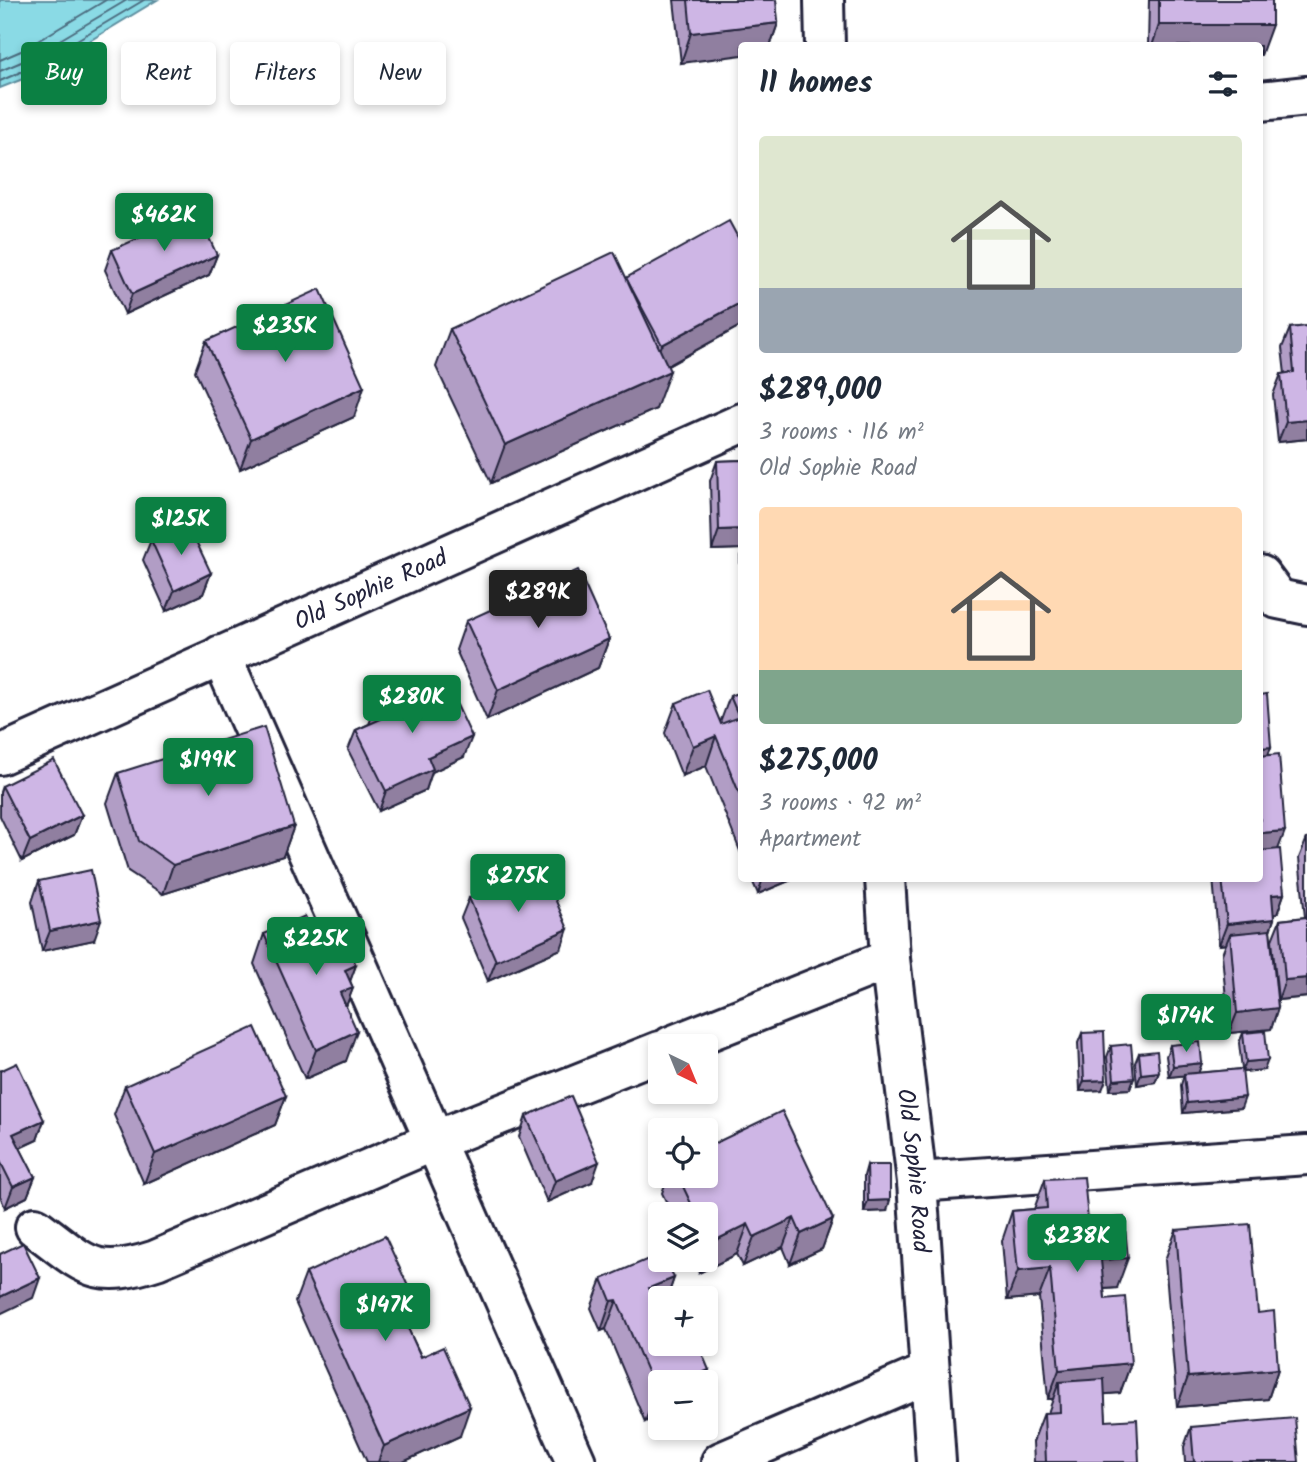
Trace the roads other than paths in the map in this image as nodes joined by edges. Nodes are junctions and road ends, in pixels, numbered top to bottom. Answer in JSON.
{"nodes":[{"id":1,"x":824,"y":0,"type":"edge"},
{"id":2,"x":825,"y":42,"type":"edge"},
{"id":3,"x":1307,"y":96,"type":"edge"},
{"id":4,"x":1263,"y":101,"type":"edge"},
{"id":5,"x":738,"y":425,"type":"edge"},
{"id":6,"x":221,"y":655,"type":"junction"},
{"id":7,"x":0,"y":755,"type":"edge"},
{"id":8,"x":885,"y":882,"type":"edge"},
{"id":9,"x":890,"y":959,"type":"junction"},
{"id":10,"x":701,"y":1034,"type":"edge"},
{"id":11,"x":648,"y":1056,"type":"edge"},
{"id":12,"x":434,"y":1141,"type":"junction"},
{"id":13,"x":1307,"y":1155,"type":"edge"},
{"id":14,"x":917,"y":1182,"type":"junction"},
{"id":15,"x":36,"y":1227,"type":"dead end"},
{"id":16,"x":928,"y":1373,"type":"junction"},
{"id":17,"x":576,"y":1462,"type":"edge"},
{"id":18,"x":721,"y":1462,"type":"edge"},
{"id":19,"x":936,"y":1462,"type":"edge"}],
"edges":[{"from":1,"to":2,"type":"street"},
{"from":3,"to":4,"type":"street"},
{"from":5,"to":6,"type":"street","name":"Old Sophie Road"},
{"from":6,"to":7,"type":"street","name":"Old Sophie Road"},
{"from":6,"to":12,"type":"street"},
{"from":8,"to":9,"type":"street","name":"Old Sophie Road"},
{"from":9,"to":10,"type":"street"},
{"from":9,"to":14,"type":"street","name":"Old Sophie Road"},
{"from":11,"to":12,"type":"street"},
{"from":12,"to":15,"type":"street"},
{"from":12,"to":17,"type":"street"},
{"from":13,"to":14,"type":"street"},
{"from":14,"to":16,"type":"street","name":"Old Sophie Road"},
{"from":16,"to":18,"type":"street"},
{"from":16,"to":19,"type":"street","name":"Old Sophie Road"}]}
